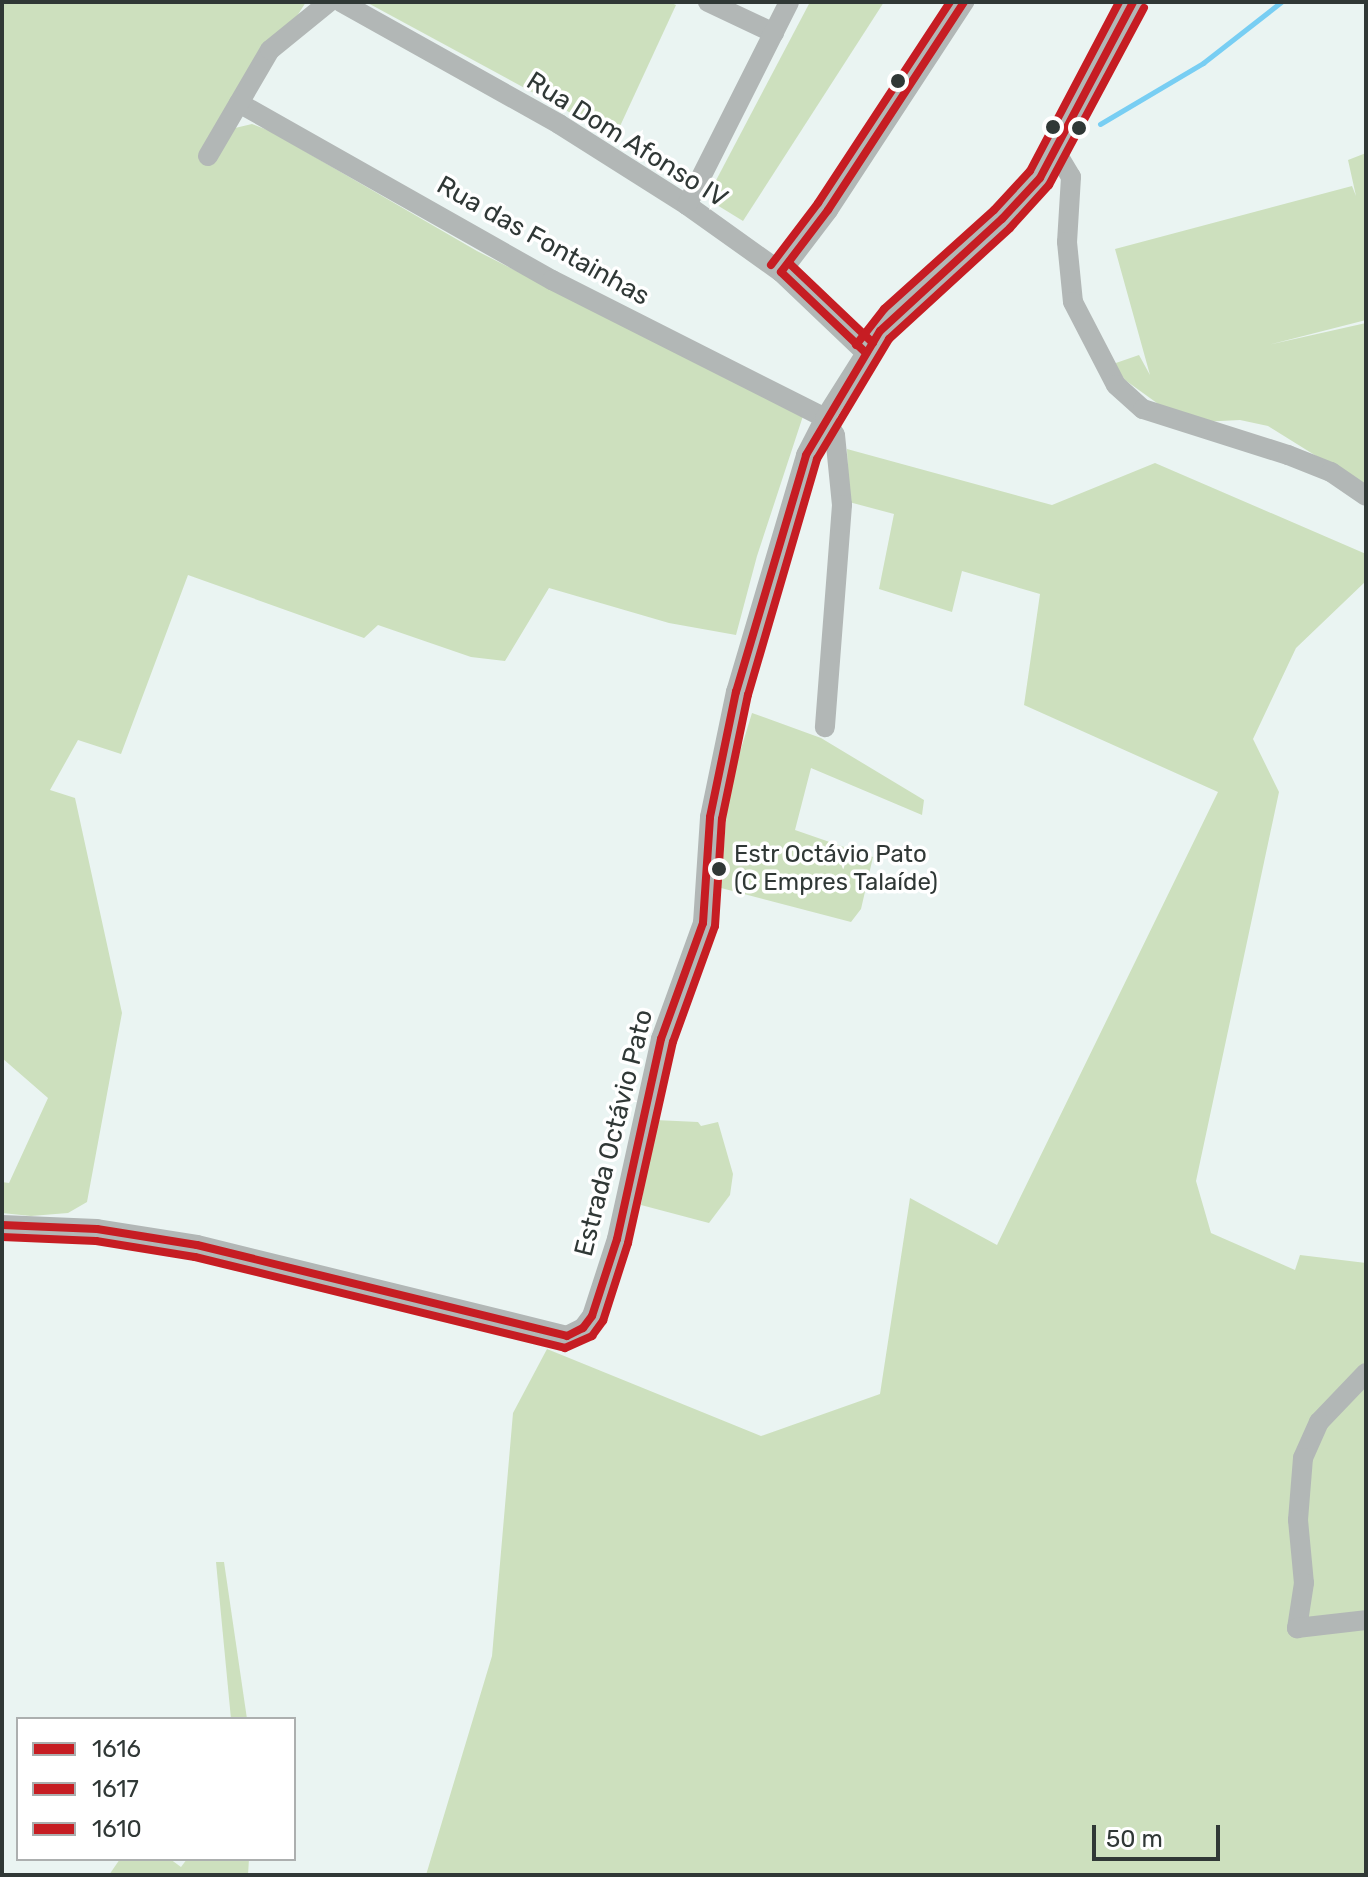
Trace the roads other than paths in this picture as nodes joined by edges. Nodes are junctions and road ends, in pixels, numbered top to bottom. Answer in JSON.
{"nodes":[{"id":1,"x":329,"y":2,"type":"edge"},
{"id":2,"x":341,"y":2,"type":"edge"},
{"id":3,"x":708,"y":2,"type":"edge"},
{"id":4,"x":789,"y":2,"type":"edge"},
{"id":5,"x":964,"y":2,"type":"edge"},
{"id":6,"x":1133,"y":2,"type":"edge"},
{"id":7,"x":774,"y":33,"type":"junction"},
{"id":8,"x":239,"y":103,"type":"junction"},
{"id":9,"x":1056,"y":152,"type":"junction"},
{"id":10,"x":208,"y":156,"type":"dead end"},
{"id":11,"x":687,"y":205,"type":"junction"},
{"id":12,"x":781,"y":272,"type":"junction"},
{"id":13,"x":865,"y":352,"type":"junction"},
{"id":14,"x":825,"y":418,"type":"junction"},
{"id":15,"x":1366,"y":496,"type":"edge"},
{"id":16,"x":825,"y":727,"type":"dead end"},
{"id":17,"x":2,"y":1225,"type":"edge"},
{"id":18,"x":1366,"y":1373,"type":"edge"},
{"id":19,"x":1366,"y":1620,"type":"edge"}],
"edges":[{"from":1,"to":8,"type":"street"},
{"from":2,"to":11,"type":"street","name":"Rua Dom Afonso IV"},
{"from":3,"to":7,"type":"street"},
{"from":4,"to":7,"type":"street"},
{"from":5,"to":12,"type":"street"},
{"from":6,"to":9,"type":"street","name":"Estrada Octávio Pato"},
{"from":7,"to":11,"type":"street"},
{"from":8,"to":10,"type":"street"},
{"from":8,"to":14,"type":"street","name":"Rua das Fontainhas"},
{"from":9,"to":13,"type":"street","name":"Estrada Octávio Pato"},
{"from":9,"to":15,"type":"street"},
{"from":11,"to":12,"type":"street","name":"Rua Dom Afonso IV"},
{"from":12,"to":13,"type":"street","name":"Rua Dom Afonso IV"},
{"from":13,"to":14,"type":"street","name":"Estrada Octávio Pato"},
{"from":14,"to":16,"type":"street"},
{"from":14,"to":17,"type":"street","name":"Estrada Octávio Pato"},
{"from":18,"to":19,"type":"street"}]}
